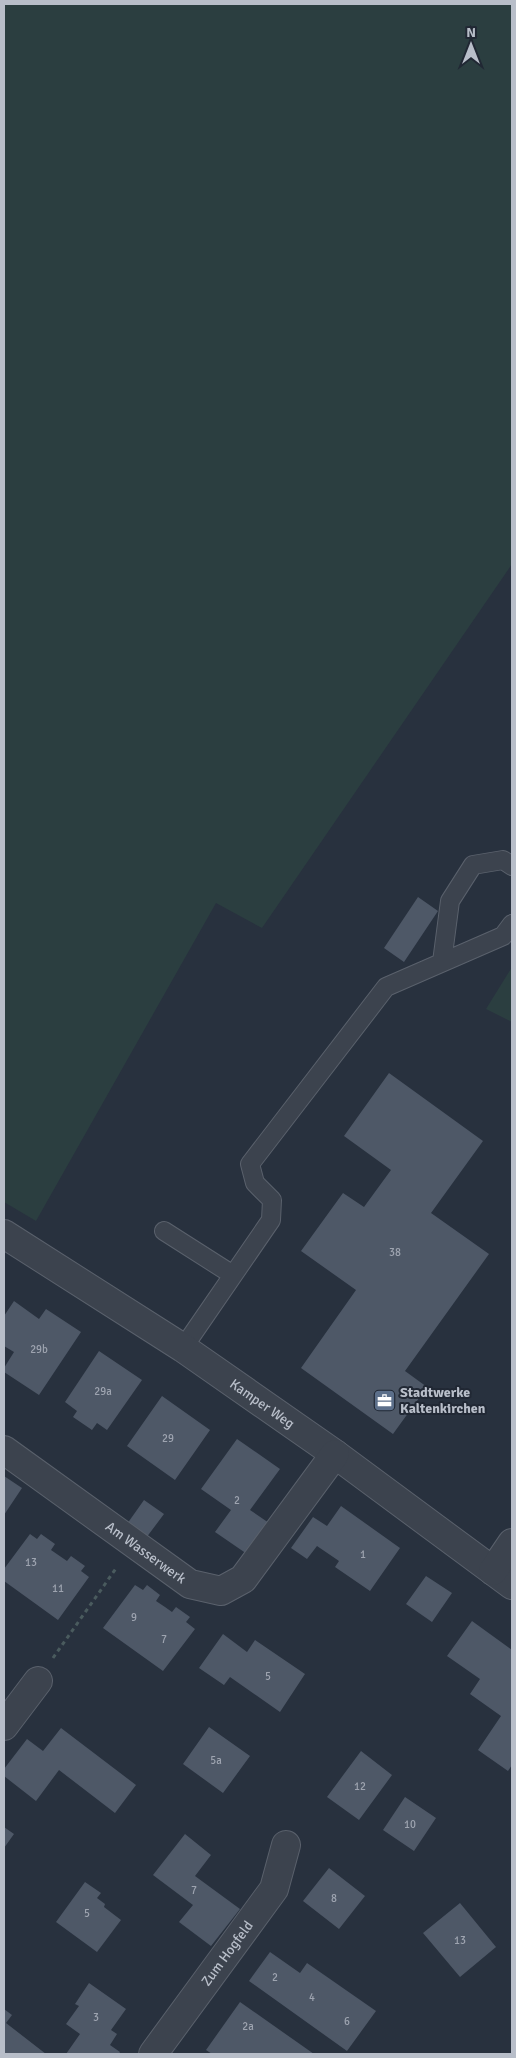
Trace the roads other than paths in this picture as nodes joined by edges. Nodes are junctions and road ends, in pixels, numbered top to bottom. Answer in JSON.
{"nodes":[{"id":1,"x":512,"y":866,"type":"edge"},
{"id":2,"x":512,"y":924,"type":"edge"},
{"id":3,"x":442,"y":962,"type":"junction"},
{"id":4,"x":164,"y":1232,"type":"dead end"},
{"id":5,"x":4,"y":1234,"type":"edge"},
{"id":6,"x":233,"y":1275,"type":"junction"},
{"id":7,"x":183,"y":1348,"type":"junction"},
{"id":8,"x":4,"y":1450,"type":"edge"},
{"id":9,"x":335,"y":1454,"type":"junction"},
{"id":10,"x":512,"y":1543,"type":"edge"},
{"id":11,"x":503,"y":1578,"type":"edge"},
{"id":12,"x":38,"y":1681,"type":"road end"},
{"id":13,"x":4,"y":1726,"type":"edge"},
{"id":14,"x":286,"y":1845,"type":"dead end"},
{"id":15,"x":153,"y":2054,"type":"edge"}],
"edges":[{"from":1,"to":3,"type":"lane"},
{"from":2,"to":3,"type":"lane"},
{"from":3,"to":6,"type":"lane"},
{"from":4,"to":6,"type":"lane"},
{"from":5,"to":7,"type":"street","name":"Kamper Weg"},
{"from":6,"to":7,"type":"lane"},
{"from":7,"to":9,"type":"street","name":"Kamper Weg"},
{"from":8,"to":9,"type":"street","name":"Am Wasserwerk"},
{"from":9,"to":11,"type":"street","name":"Kamper Weg"},
{"from":10,"to":11,"type":"street"},
{"from":12,"to":13,"type":"street"},
{"from":14,"to":15,"type":"street","name":"Zum Hogfeld"}]}
